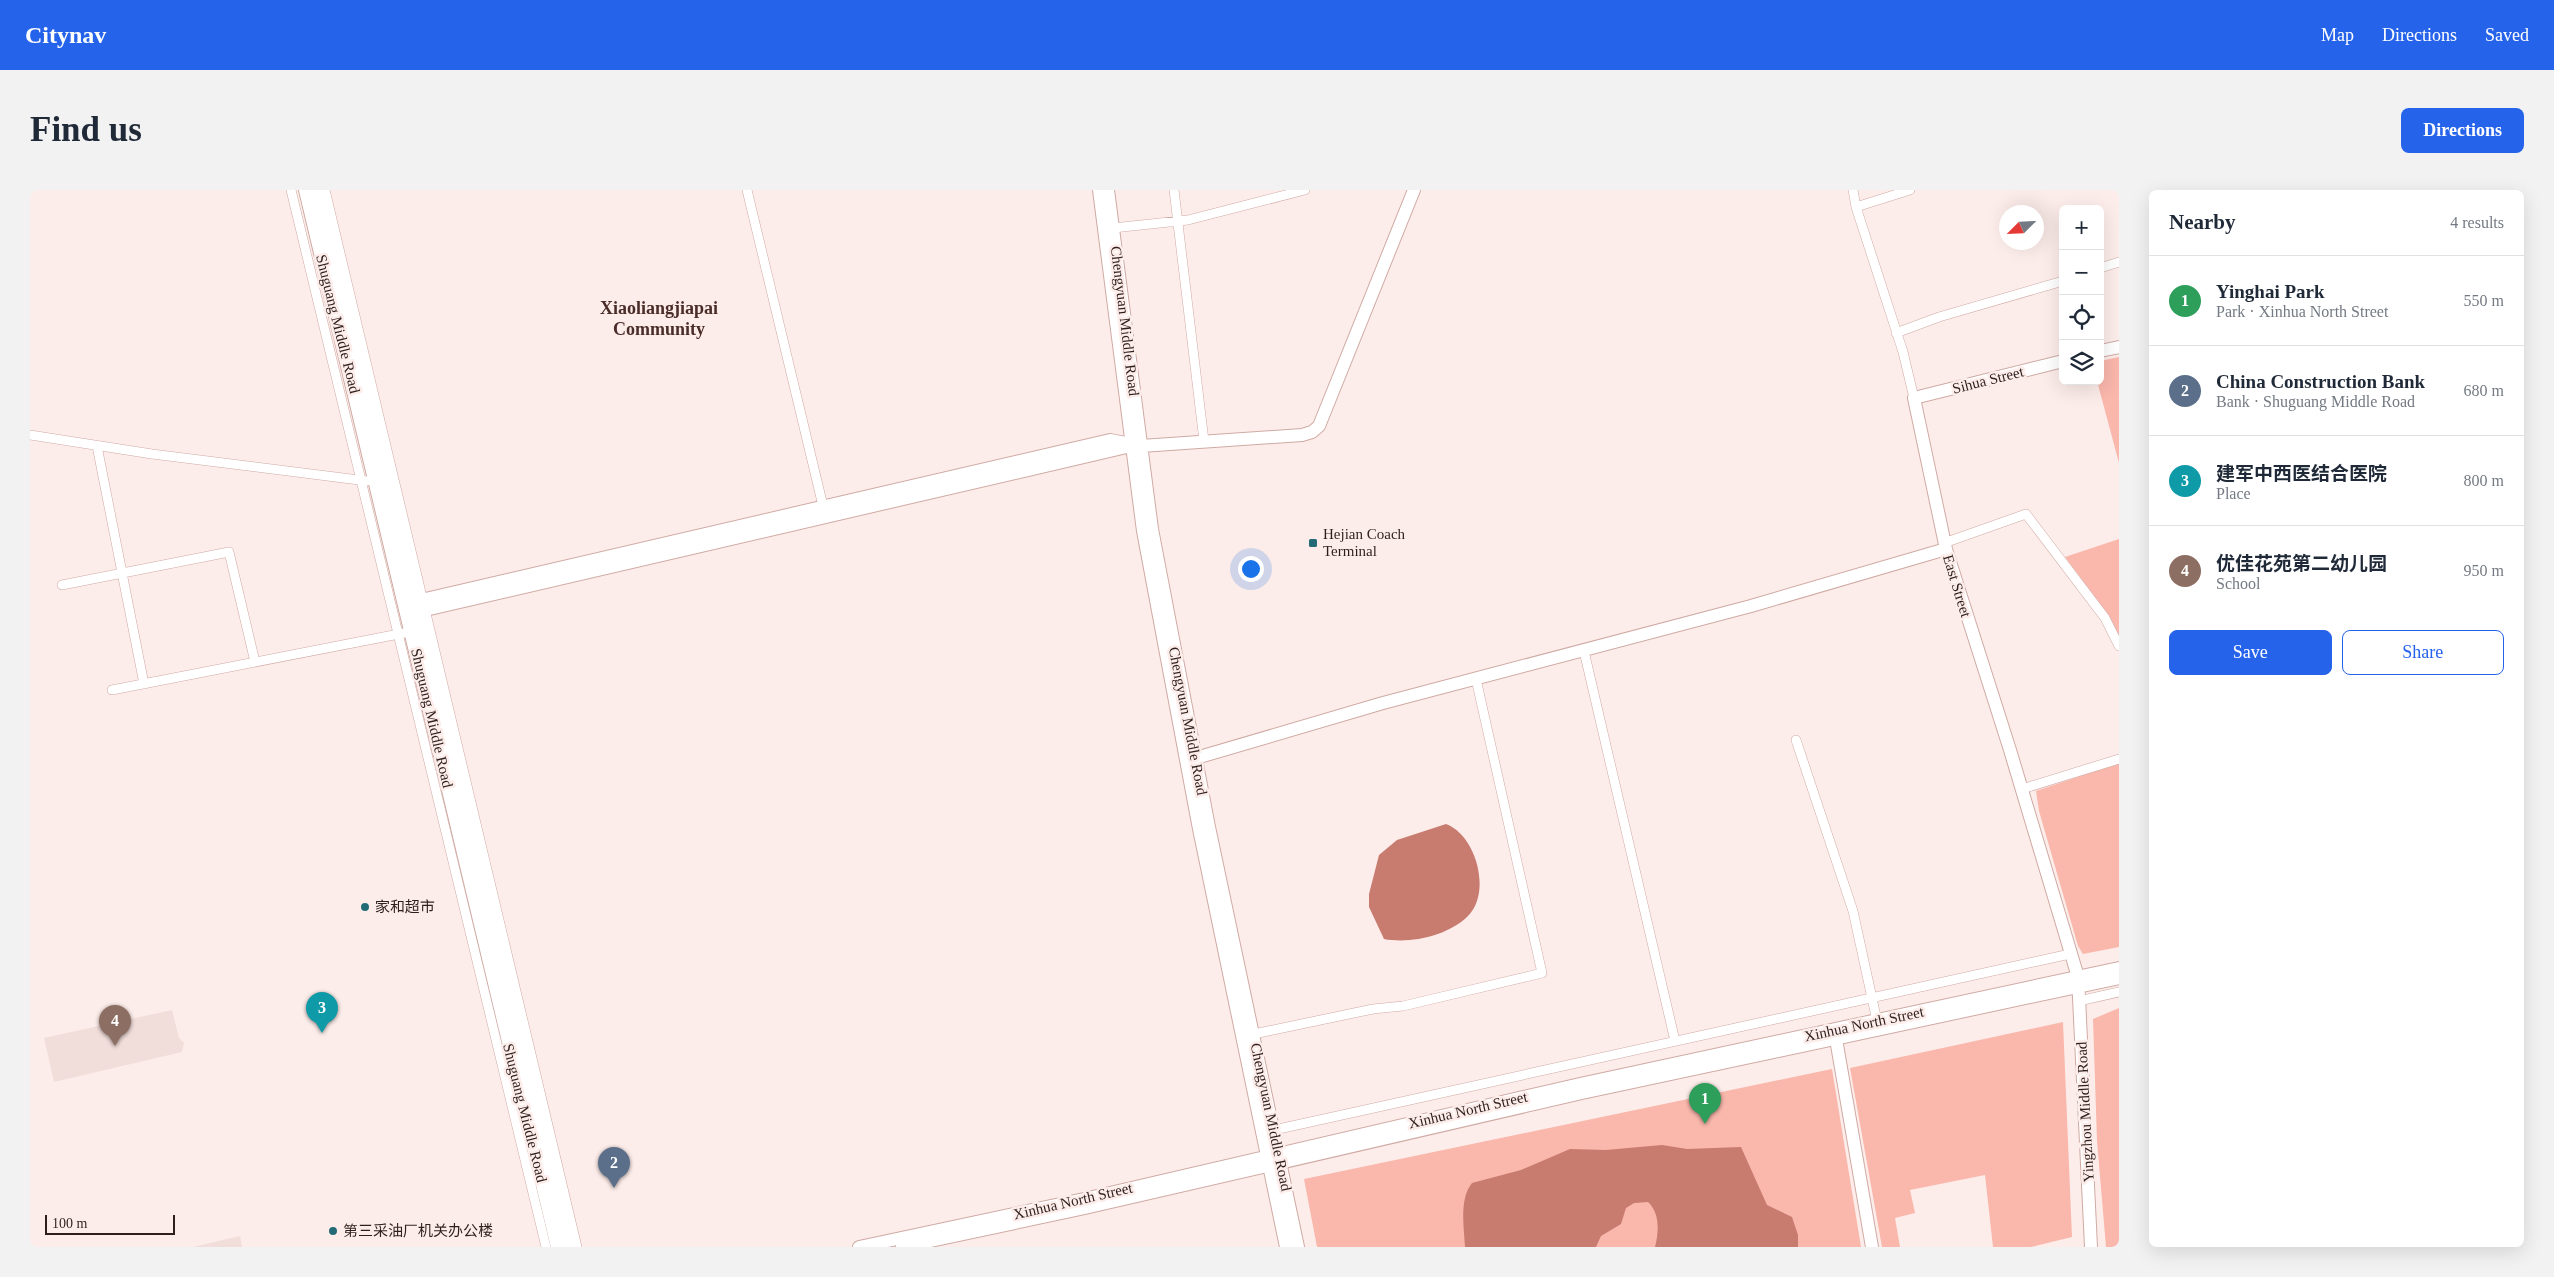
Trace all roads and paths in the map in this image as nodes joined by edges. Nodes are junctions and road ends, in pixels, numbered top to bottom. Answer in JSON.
{"nodes":[{"id":1,"x":292,"y":190,"type":"edge"},
{"id":2,"x":305,"y":190,"type":"edge"},
{"id":3,"x":314,"y":190,"type":"edge"},
{"id":4,"x":325,"y":190,"type":"edge"},
{"id":5,"x":747,"y":190,"type":"edge"},
{"id":6,"x":1099,"y":190,"type":"edge"},
{"id":7,"x":1108,"y":190,"type":"edge"},
{"id":8,"x":1174,"y":190,"type":"edge"},
{"id":9,"x":1305,"y":190,"type":"edge"},
{"id":10,"x":1414,"y":190,"type":"edge"},
{"id":11,"x":1852,"y":190,"type":"edge"},
{"id":12,"x":1910,"y":190,"type":"edge"},
{"id":13,"x":1856,"y":206,"type":"junction"},
{"id":14,"x":1178,"y":222,"type":"junction"},
{"id":15,"x":1113,"y":228,"type":"junction"},
{"id":16,"x":2119,"y":262,"type":"edge"},
{"id":17,"x":2104,"y":267,"type":"edge"},
{"id":18,"x":2059,"y":282,"type":"edge"},
{"id":19,"x":1896,"y":333,"type":"junction"},
{"id":20,"x":2119,"y":347,"type":"edge"},
{"id":21,"x":2104,"y":350,"type":"edge"},
{"id":22,"x":2059,"y":362,"type":"edge"},
{"id":23,"x":1914,"y":398,"type":"junction"},
{"id":24,"x":30,"y":435,"type":"edge"},
{"id":25,"x":1204,"y":441,"type":"junction"},
{"id":26,"x":97,"y":446,"type":"junction"},
{"id":27,"x":1136,"y":446,"type":"junction"},
{"id":28,"x":362,"y":481,"type":"junction"},
{"id":29,"x":376,"y":482,"type":"junction"},
{"id":30,"x":823,"y":506,"type":"junction"},
{"id":31,"x":1945,"y":546,"type":"junction"},
{"id":32,"x":122,"y":573,"type":"junction"},
{"id":33,"x":62,"y":585,"type":"dead end"},
{"id":34,"x":415,"y":607,"type":"junction"},
{"id":35,"x":405,"y":633,"type":"junction"},
{"id":36,"x":2119,"y":646,"type":"edge"},
{"id":37,"x":1584,"y":651,"type":"junction"},
{"id":38,"x":255,"y":662,"type":"junction"},
{"id":39,"x":1476,"y":679,"type":"junction"},
{"id":40,"x":144,"y":684,"type":"junction"},
{"id":41,"x":112,"y":690,"type":"dead end"},
{"id":42,"x":1796,"y":740,"type":"dead end"},
{"id":43,"x":1196,"y":758,"type":"junction"},
{"id":44,"x":2119,"y":759,"type":"edge"},
{"id":45,"x":2022,"y":789,"type":"junction"},
{"id":46,"x":2070,"y":954,"type":"junction"},
{"id":47,"x":2119,"y":968,"type":"edge"},
{"id":48,"x":2119,"y":978,"type":"edge"},
{"id":49,"x":2078,"y":982,"type":"junction"},
{"id":50,"x":2119,"y":992,"type":"edge"},
{"id":51,"x":1872,"y":998,"type":"junction"},
{"id":52,"x":2079,"y":1000,"type":"junction"},
{"id":53,"x":1877,"y":1021,"type":"junction"},
{"id":54,"x":1254,"y":1034,"type":"junction"},
{"id":55,"x":1836,"y":1039,"type":"junction"},
{"id":56,"x":1675,"y":1042,"type":"junction"},
{"id":57,"x":1274,"y":1130,"type":"junction"},
{"id":58,"x":1274,"y":1159,"type":"junction"},
{"id":59,"x":546,"y":1247,"type":"edge"},
{"id":60,"x":557,"y":1247,"type":"edge"},
{"id":61,"x":566,"y":1247,"type":"edge"},
{"id":62,"x":577,"y":1247,"type":"edge"},
{"id":63,"x":859,"y":1247,"type":"edge"},
{"id":64,"x":902,"y":1247,"type":"edge"},
{"id":65,"x":1286,"y":1247,"type":"edge"},
{"id":66,"x":1298,"y":1247,"type":"edge"},
{"id":67,"x":1872,"y":1247,"type":"edge"},
{"id":68,"x":2091,"y":1247,"type":"edge"}],
"edges":[{"from":1,"to":28,"type":"street"},
{"from":2,"to":29,"type":"main road","name":"Shuguang Middle Road"},
{"from":3,"to":34,"type":"main road","name":"Shuguang Middle Road"},
{"from":4,"to":34,"type":"street"},
{"from":5,"to":30,"type":"street"},
{"from":6,"to":27,"type":"main road","name":"Chengyuan Middle Road"},
{"from":7,"to":15,"type":"main road","name":"Chengyuan Middle Road"},
{"from":8,"to":14,"type":"street"},
{"from":9,"to":14,"type":"street"},
{"from":10,"to":25,"type":"main road"},
{"from":11,"to":13,"type":"street","name":"East Street"},
{"from":12,"to":13,"type":"street"},
{"from":13,"to":19,"type":"street","name":"East Street"},
{"from":14,"to":15,"type":"street"},
{"from":14,"to":25,"type":"street"},
{"from":15,"to":27,"type":"main road","name":"Chengyuan Middle Road"},
{"from":16,"to":17,"type":"street"},
{"from":18,"to":19,"type":"street"},
{"from":19,"to":23,"type":"street","name":"East Street"},
{"from":20,"to":21,"type":"main road"},
{"from":22,"to":23,"type":"main road","name":"Sihua Street"},
{"from":23,"to":31,"type":"main road","name":"East Street"},
{"from":24,"to":26,"type":"street"},
{"from":25,"to":27,"type":"main road"},
{"from":26,"to":28,"type":"street"},
{"from":26,"to":32,"type":"street"},
{"from":27,"to":30,"type":"main road"},
{"from":27,"to":34,"type":"main road"},
{"from":27,"to":43,"type":"main road","name":"Chengyuan Middle Road"},
{"from":27,"to":58,"type":"main road","name":"Chengyuan Middle Road"},
{"from":28,"to":29,"type":"street"},
{"from":28,"to":35,"type":"street"},
{"from":29,"to":34,"type":"main road","name":"Shuguang Middle Road"},
{"from":30,"to":34,"type":"main road"},
{"from":31,"to":36,"type":"street"},
{"from":31,"to":37,"type":"main road"},
{"from":31,"to":45,"type":"main road","name":"East Street"},
{"from":32,"to":33,"type":"street"},
{"from":32,"to":38,"type":"street"},
{"from":32,"to":40,"type":"street"},
{"from":34,"to":35,"type":"main road","name":"Shuguang Middle Road"},
{"from":34,"to":61,"type":"main road","name":"Shuguang Middle Road"},
{"from":34,"to":62,"type":"street"},
{"from":35,"to":38,"type":"street"},
{"from":35,"to":59,"type":"street"},
{"from":35,"to":60,"type":"main road","name":"Shuguang Middle Road"},
{"from":37,"to":39,"type":"main road"},
{"from":37,"to":56,"type":"street"},
{"from":38,"to":40,"type":"street"},
{"from":39,"to":43,"type":"main road"},
{"from":39,"to":54,"type":"street"},
{"from":40,"to":41,"type":"street"},
{"from":42,"to":51,"type":"street"},
{"from":43,"to":54,"type":"main road","name":"Chengyuan Middle Road"},
{"from":44,"to":45,"type":"street"},
{"from":45,"to":46,"type":"main road","name":"East Street"},
{"from":46,"to":49,"type":"main road","name":"East Street"},
{"from":46,"to":51,"type":"street"},
{"from":47,"to":49,"type":"main road"},
{"from":48,"to":49,"type":"main road"},
{"from":49,"to":52,"type":"main road","name":"Yingzhou Middle Road"},
{"from":49,"to":53,"type":"main road","name":"Xinhua North Street"},
{"from":49,"to":55,"type":"main road","name":"Xinhua North Street"},
{"from":50,"to":52,"type":"street"},
{"from":51,"to":53,"type":"street"},
{"from":51,"to":56,"type":"street"},
{"from":52,"to":68,"type":"main road","name":"Yingzhou Middle Road"},
{"from":53,"to":58,"type":"main road","name":"Xinhua North Street"},
{"from":54,"to":57,"type":"main road","name":"Chengyuan Middle Road"},
{"from":55,"to":58,"type":"main road","name":"Xinhua North Street"},
{"from":55,"to":67,"type":"main road"},
{"from":56,"to":57,"type":"street"},
{"from":57,"to":58,"type":"main road","name":"Chengyuan Middle Road"},
{"from":58,"to":63,"type":"main road","name":"Xinhua North Street"},
{"from":58,"to":64,"type":"main road","name":"Xinhua North Street"},
{"from":58,"to":65,"type":"main road","name":"Chengyuan Middle Road"},
{"from":58,"to":66,"type":"main road","name":"Chengyuan Middle Road"}]}
